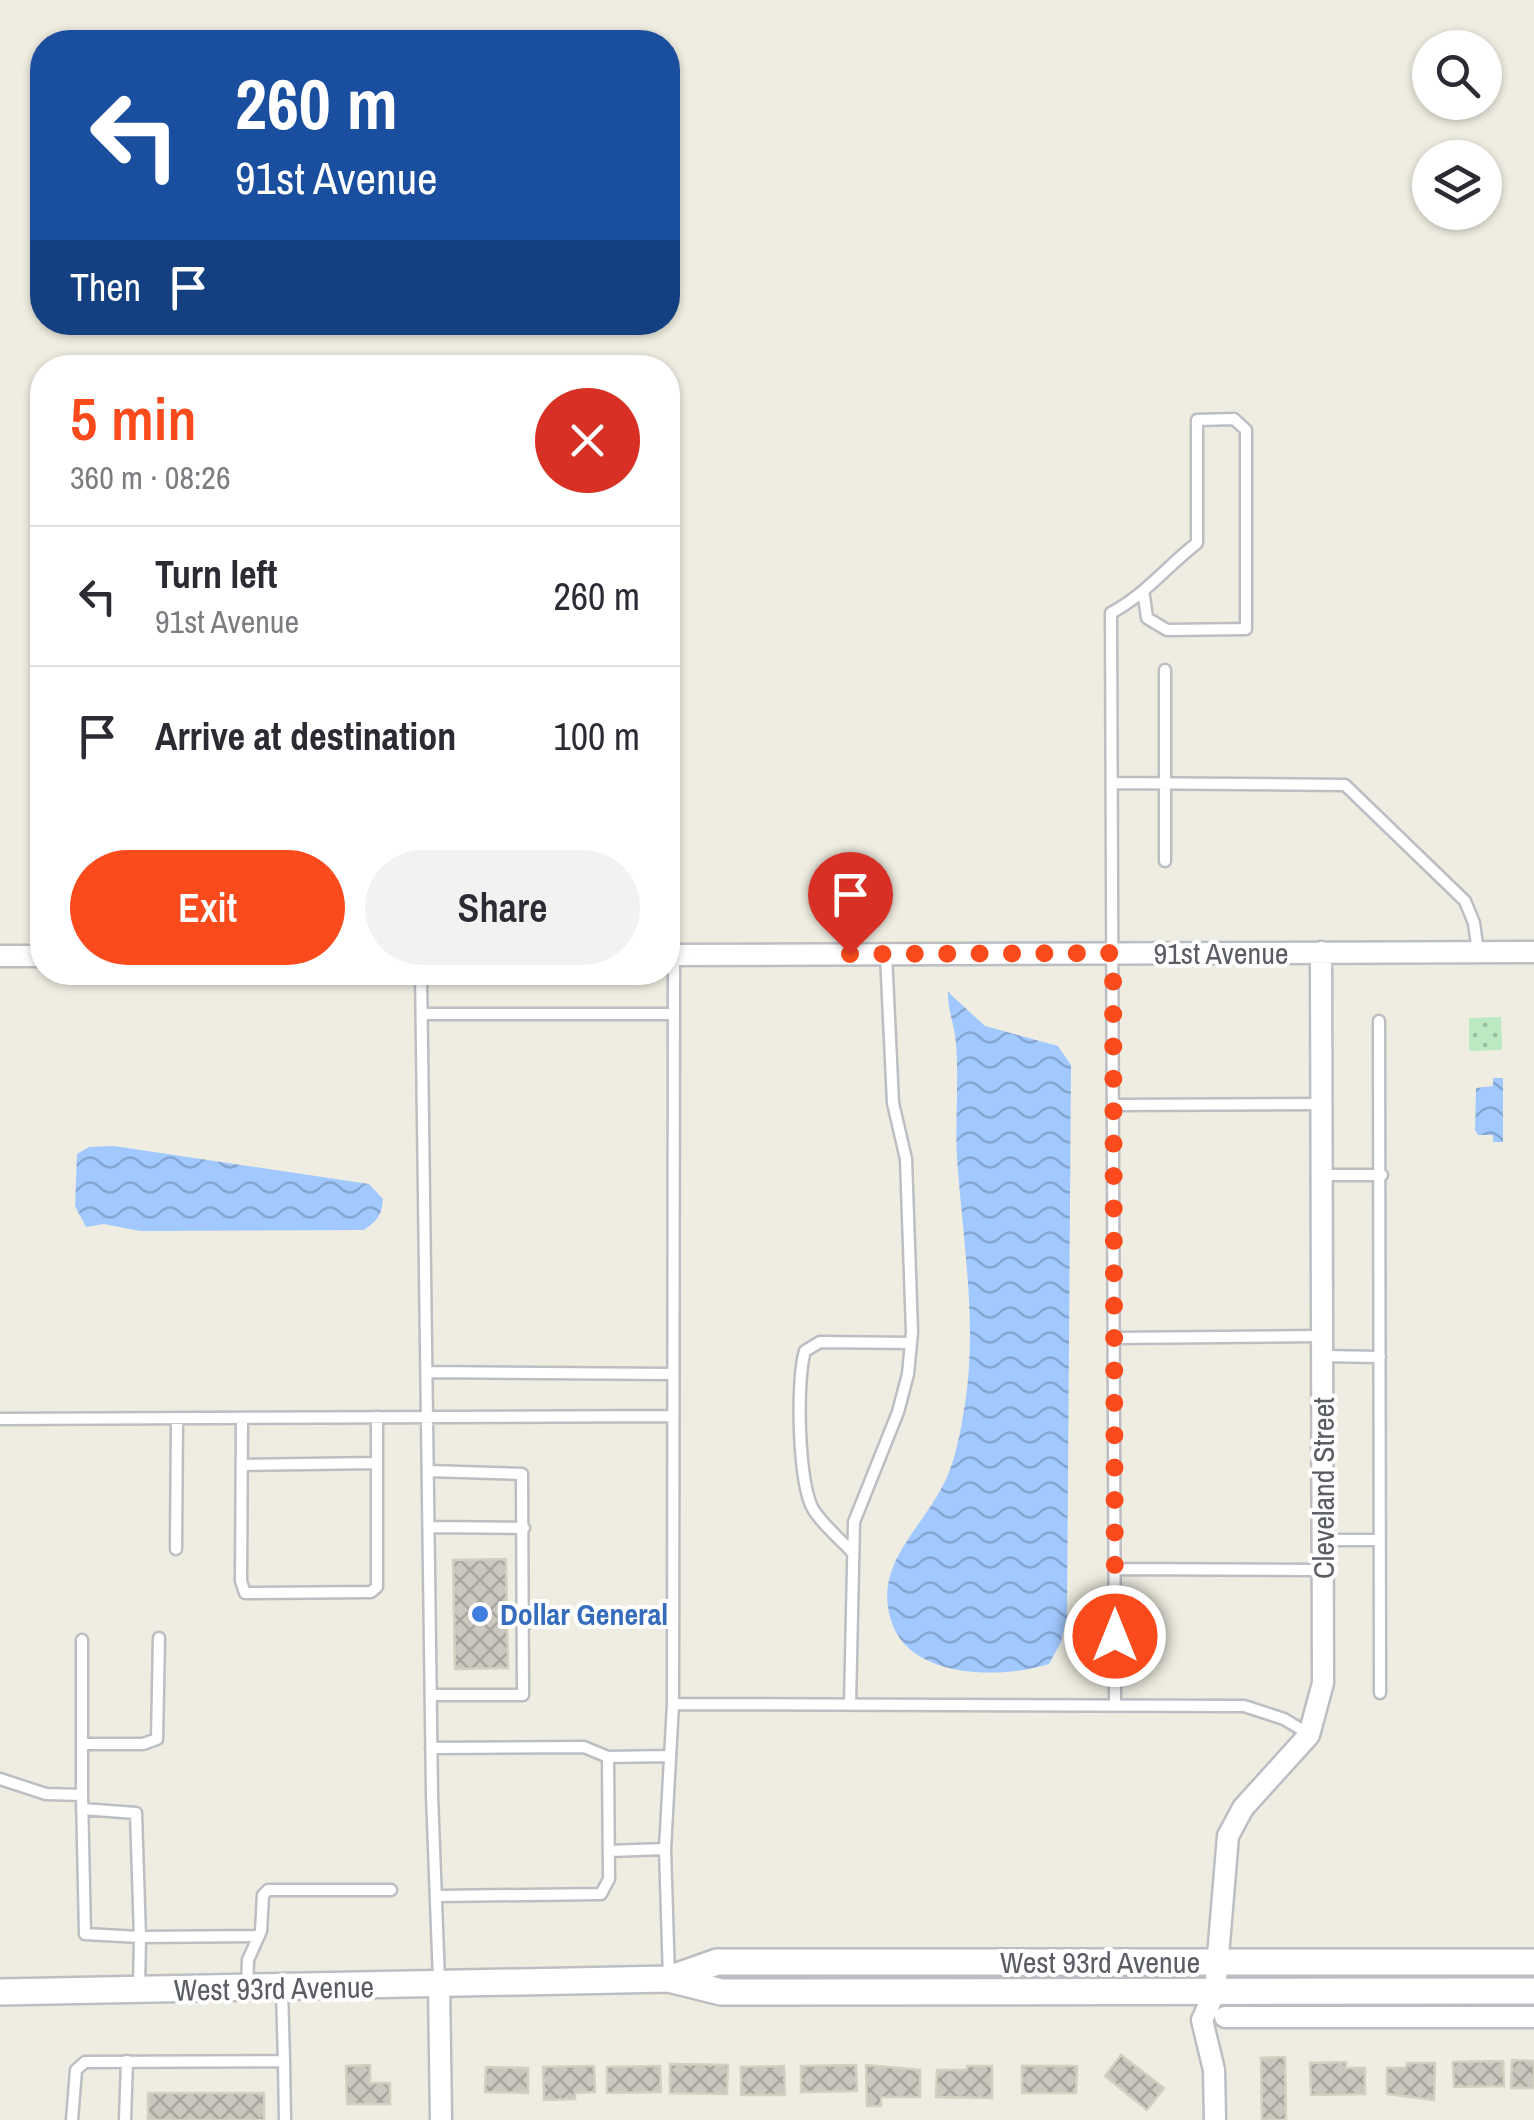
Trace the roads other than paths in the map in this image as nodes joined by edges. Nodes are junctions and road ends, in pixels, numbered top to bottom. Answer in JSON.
{"nodes":[{"id":1,"x":1144,"y":596,"type":"junction"},
{"id":2,"x":1165,"y":670,"type":"dead end"},
{"id":3,"x":1112,"y":783,"type":"junction"},
{"id":4,"x":1165,"y":783,"type":"junction"},
{"id":5,"x":1166,"y":861,"type":"dead end"},
{"id":6,"x":1321,"y":952,"type":"junction"},
{"id":7,"x":1478,"y":952,"type":"junction"},
{"id":8,"x":1534,"y":952,"type":"edge"},
{"id":9,"x":1113,"y":953,"type":"junction"},
{"id":10,"x":886,"y":954,"type":"junction"},
{"id":11,"x":680,"y":955,"type":"edge"},
{"id":12,"x":0,"y":956,"type":"edge"},
{"id":13,"x":30,"y":956,"type":"edge"},
{"id":14,"x":421,"y":985,"type":"edge"},
{"id":15,"x":673,"y":985,"type":"edge"},
{"id":16,"x":422,"y":1014,"type":"junction"},
{"id":17,"x":674,"y":1014,"type":"junction"},
{"id":18,"x":1380,"y":1022,"type":"dead end"},
{"id":19,"x":1322,"y":1104,"type":"junction"},
{"id":20,"x":1112,"y":1105,"type":"junction"},
{"id":21,"x":1322,"y":1174,"type":"junction"},
{"id":22,"x":1382,"y":1176,"type":"junction"},
{"id":23,"x":1114,"y":1338,"type":"junction"},
{"id":24,"x":911,"y":1343,"type":"junction"},
{"id":25,"x":1322,"y":1346,"type":"junction"},
{"id":26,"x":1380,"y":1356,"type":"junction"},
{"id":27,"x":428,"y":1372,"type":"junction"},
{"id":28,"x":674,"y":1374,"type":"junction"},
{"id":29,"x":376,"y":1416,"type":"junction"},
{"id":30,"x":428,"y":1416,"type":"junction"},
{"id":31,"x":673,"y":1416,"type":"junction"},
{"id":32,"x":177,"y":1418,"type":"junction"},
{"id":33,"x":242,"y":1418,"type":"junction"},
{"id":34,"x":0,"y":1420,"type":"edge"},
{"id":35,"x":376,"y":1463,"type":"junction"},
{"id":36,"x":242,"y":1465,"type":"junction"},
{"id":37,"x":429,"y":1471,"type":"junction"},
{"id":38,"x":429,"y":1526,"type":"junction"},
{"id":39,"x":524,"y":1528,"type":"junction"},
{"id":40,"x":1323,"y":1540,"type":"junction"},
{"id":41,"x":1380,"y":1540,"type":"junction"},
{"id":42,"x":176,"y":1549,"type":"dead end"},
{"id":43,"x":851,"y":1551,"type":"junction"},
{"id":44,"x":1116,"y":1569,"type":"junction"},
{"id":45,"x":1323,"y":1570,"type":"junction"},
{"id":46,"x":158,"y":1638,"type":"dead end"},
{"id":47,"x":82,"y":1640,"type":"dead end"},
{"id":48,"x":1380,"y":1693,"type":"dead end"},
{"id":49,"x":431,"y":1695,"type":"junction"},
{"id":50,"x":673,"y":1704,"type":"junction"},
{"id":51,"x":850,"y":1704,"type":"junction"},
{"id":52,"x":1115,"y":1704,"type":"junction"},
{"id":53,"x":1309,"y":1735,"type":"junction"},
{"id":54,"x":82,"y":1744,"type":"junction"},
{"id":55,"x":432,"y":1748,"type":"junction"},
{"id":56,"x":667,"y":1756,"type":"junction"},
{"id":57,"x":608,"y":1757,"type":"junction"},
{"id":58,"x":0,"y":1779,"type":"edge"},
{"id":59,"x":82,"y":1794,"type":"junction"},
{"id":60,"x":82,"y":1809,"type":"junction"},
{"id":61,"x":666,"y":1850,"type":"junction"},
{"id":62,"x":608,"y":1851,"type":"junction"},
{"id":63,"x":391,"y":1890,"type":"dead end"},
{"id":64,"x":439,"y":1896,"type":"junction"},
{"id":65,"x":259,"y":1936,"type":"junction"},
{"id":66,"x":140,"y":1937,"type":"junction"},
{"id":67,"x":1217,"y":1962,"type":"junction"},
{"id":68,"x":1534,"y":1962,"type":"edge"},
{"id":69,"x":669,"y":1979,"type":"junction"},
{"id":70,"x":439,"y":1985,"type":"junction"},
{"id":71,"x":282,"y":1988,"type":"junction"},
{"id":72,"x":247,"y":1989,"type":"junction"},
{"id":73,"x":138,"y":1990,"type":"junction"},
{"id":74,"x":0,"y":1992,"type":"edge"},
{"id":75,"x":1214,"y":1992,"type":"junction"},
{"id":76,"x":1534,"y":1992,"type":"edge"},
{"id":77,"x":1224,"y":2017,"type":"junction"},
{"id":78,"x":1534,"y":2017,"type":"edge"},
{"id":79,"x":127,"y":2061,"type":"junction"},
{"id":80,"x":284,"y":2061,"type":"junction"},
{"id":81,"x":1214,"y":2070,"type":"junction"},
{"id":82,"x":72,"y":2120,"type":"edge"},
{"id":83,"x":125,"y":2120,"type":"edge"},
{"id":84,"x":285,"y":2120,"type":"edge"},
{"id":85,"x":441,"y":2120,"type":"edge"},
{"id":86,"x":1215,"y":2120,"type":"edge"}],
"edges":[{"from":1,"to":1,"type":"lane"},
{"from":1,"to":3,"type":"lane"},
{"from":2,"to":4,"type":"lane"},
{"from":3,"to":4,"type":"lane"},
{"from":3,"to":9,"type":"lane"},
{"from":4,"to":5,"type":"lane"},
{"from":4,"to":7,"type":"lane"},
{"from":6,"to":7,"type":"street","name":"91st Avenue"},
{"from":6,"to":9,"type":"street","name":"91st Avenue"},
{"from":6,"to":19,"type":"street","name":"Cleveland Street"},
{"from":7,"to":8,"type":"street","name":"91st Avenue"},
{"from":9,"to":10,"type":"street","name":"91st Avenue"},
{"from":9,"to":20,"type":"lane"},
{"from":10,"to":11,"type":"street","name":"91st Avenue"},
{"from":10,"to":24,"type":"lane"},
{"from":12,"to":13,"type":"street"},
{"from":14,"to":16,"type":"lane"},
{"from":15,"to":17,"type":"lane"},
{"from":16,"to":17,"type":"lane"},
{"from":16,"to":27,"type":"lane"},
{"from":17,"to":28,"type":"lane"},
{"from":18,"to":22,"type":"lane"},
{"from":19,"to":20,"type":"lane"},
{"from":19,"to":21,"type":"street","name":"Cleveland Street"},
{"from":20,"to":23,"type":"lane"},
{"from":21,"to":22,"type":"lane"},
{"from":21,"to":25,"type":"street","name":"Cleveland Street"},
{"from":22,"to":26,"type":"lane"},
{"from":23,"to":25,"type":"lane"},
{"from":23,"to":44,"type":"lane"},
{"from":24,"to":43,"type":"lane"},
{"from":24,"to":43,"type":"lane"},
{"from":25,"to":26,"type":"lane"},
{"from":25,"to":40,"type":"street","name":"Cleveland Street"},
{"from":26,"to":41,"type":"lane"},
{"from":27,"to":28,"type":"lane"},
{"from":27,"to":30,"type":"lane"},
{"from":28,"to":31,"type":"lane"},
{"from":29,"to":30,"type":"lane"},
{"from":29,"to":33,"type":"lane"},
{"from":29,"to":35,"type":"lane"},
{"from":30,"to":31,"type":"lane"},
{"from":30,"to":37,"type":"lane"},
{"from":31,"to":50,"type":"lane"},
{"from":32,"to":33,"type":"lane"},
{"from":32,"to":34,"type":"lane"},
{"from":32,"to":42,"type":"lane"},
{"from":33,"to":36,"type":"lane"},
{"from":35,"to":36,"type":"lane"},
{"from":35,"to":36,"type":"lane"},
{"from":37,"to":38,"type":"lane"},
{"from":37,"to":39,"type":"lane"},
{"from":38,"to":39,"type":"lane"},
{"from":38,"to":49,"type":"lane"},
{"from":39,"to":49,"type":"lane"},
{"from":40,"to":41,"type":"lane"},
{"from":40,"to":45,"type":"street","name":"Cleveland Street"},
{"from":41,"to":48,"type":"lane"},
{"from":43,"to":51,"type":"lane"},
{"from":44,"to":45,"type":"lane"},
{"from":44,"to":52,"type":"lane"},
{"from":45,"to":53,"type":"street","name":"Cleveland Street"},
{"from":46,"to":54,"type":"lane"},
{"from":47,"to":54,"type":"lane"},
{"from":49,"to":55,"type":"lane"},
{"from":50,"to":51,"type":"lane"},
{"from":50,"to":56,"type":"lane"},
{"from":51,"to":52,"type":"lane"},
{"from":52,"to":53,"type":"lane"},
{"from":53,"to":67,"type":"street","name":"Cleveland Street"},
{"from":54,"to":59,"type":"lane"},
{"from":55,"to":57,"type":"lane"},
{"from":55,"to":64,"type":"lane"},
{"from":56,"to":57,"type":"lane"},
{"from":56,"to":61,"type":"lane"},
{"from":57,"to":62,"type":"lane"},
{"from":58,"to":59,"type":"lane"},
{"from":59,"to":60,"type":"lane"},
{"from":60,"to":66,"type":"lane"},
{"from":60,"to":66,"type":"lane"},
{"from":61,"to":62,"type":"lane"},
{"from":61,"to":69,"type":"lane"},
{"from":62,"to":64,"type":"lane"},
{"from":63,"to":65,"type":"lane"},
{"from":64,"to":70,"type":"lane"},
{"from":65,"to":66,"type":"lane"},
{"from":65,"to":72,"type":"lane"},
{"from":66,"to":73,"type":"lane"},
{"from":67,"to":68,"type":"street","name":"West 93rd Avenue"},
{"from":67,"to":69,"type":"street","name":"West 93rd Avenue"},
{"from":67,"to":75,"type":"street","name":"Cleveland Street"},
{"from":69,"to":70,"type":"street","name":"West 93rd Avenue"},
{"from":69,"to":75,"type":"street","name":"West 93rd Avenue"},
{"from":70,"to":71,"type":"street","name":"West 93rd Avenue"},
{"from":70,"to":85,"type":"street"},
{"from":71,"to":72,"type":"street","name":"West 93rd Avenue"},
{"from":71,"to":80,"type":"lane"},
{"from":72,"to":73,"type":"street","name":"West 93rd Avenue"},
{"from":73,"to":74,"type":"street","name":"West 93rd Avenue"},
{"from":75,"to":76,"type":"street","name":"West 93rd Avenue"},
{"from":75,"to":77,"type":"street","name":"Cleveland Street"},
{"from":75,"to":81,"type":"street","name":"Cleveland Street"},
{"from":77,"to":78,"type":"street"},
{"from":77,"to":81,"type":"street","name":"Cleveland Street"},
{"from":79,"to":80,"type":"lane"},
{"from":79,"to":82,"type":"lane"},
{"from":79,"to":83,"type":"lane"},
{"from":80,"to":84,"type":"lane"},
{"from":81,"to":86,"type":"street","name":"Cleveland Street"}]}
